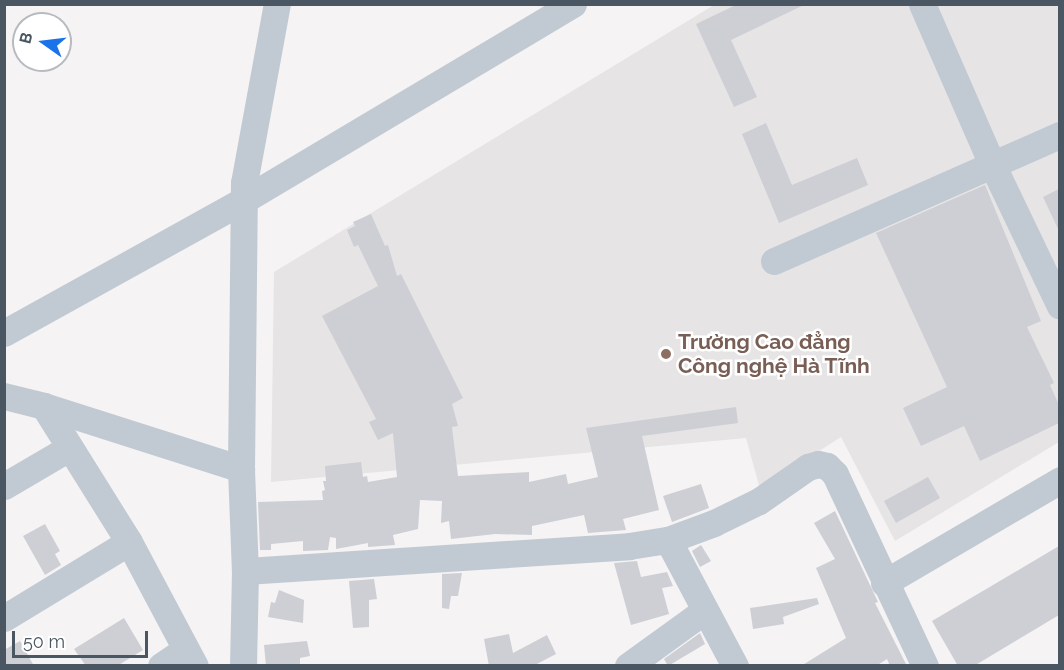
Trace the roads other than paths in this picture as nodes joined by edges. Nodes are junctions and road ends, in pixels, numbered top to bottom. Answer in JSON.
{"nodes":[{"id":1,"x":277,"y":4,"type":"edge"},
{"id":2,"x":573,"y":4,"type":"edge"},
{"id":3,"x":922,"y":4,"type":"edge"},
{"id":4,"x":1059,"y":135,"type":"edge"},
{"id":5,"x":992,"y":164,"type":"junction"},
{"id":6,"x":244,"y":200,"type":"junction"},
{"id":7,"x":774,"y":261,"type":"dead end"},
{"id":8,"x":1059,"y":306,"type":"edge"},
{"id":9,"x":4,"y":333,"type":"edge"},
{"id":10,"x":4,"y":396,"type":"edge"},
{"id":11,"x":44,"y":406,"type":"junction"},
{"id":12,"x":69,"y":448,"type":"junction"},
{"id":13,"x":241,"y":469,"type":"junction"},
{"id":14,"x":1059,"y":480,"type":"edge"},
{"id":15,"x":4,"y":486,"type":"edge"},
{"id":16,"x":668,"y":540,"type":"junction"},
{"id":17,"x":129,"y":542,"type":"junction"},
{"id":18,"x":246,"y":571,"type":"junction"},
{"id":19,"x":884,"y":583,"type":"junction"},
{"id":20,"x":704,"y":611,"type":"junction"},
{"id":21,"x":4,"y":618,"type":"edge"},
{"id":22,"x":190,"y":658,"type":"edge"},
{"id":23,"x":161,"y":666,"type":"edge"},
{"id":24,"x":243,"y":666,"type":"edge"},
{"id":25,"x":628,"y":666,"type":"edge"},
{"id":26,"x":735,"y":666,"type":"edge"},
{"id":27,"x":925,"y":666,"type":"edge"}],
"edges":[{"from":1,"to":6,"type":"street"},
{"from":2,"to":6,"type":"street"},
{"from":3,"to":5,"type":"street"},
{"from":4,"to":5,"type":"street"},
{"from":5,"to":7,"type":"street"},
{"from":5,"to":8,"type":"street"},
{"from":6,"to":9,"type":"street"},
{"from":6,"to":13,"type":"street"},
{"from":10,"to":11,"type":"street"},
{"from":11,"to":12,"type":"street"},
{"from":11,"to":13,"type":"street"},
{"from":12,"to":15,"type":"street"},
{"from":12,"to":17,"type":"street"},
{"from":13,"to":18,"type":"street"},
{"from":14,"to":19,"type":"street"},
{"from":16,"to":18,"type":"street"},
{"from":16,"to":19,"type":"street"},
{"from":16,"to":20,"type":"street"},
{"from":17,"to":21,"type":"street"},
{"from":17,"to":22,"type":"street"},
{"from":18,"to":24,"type":"street"},
{"from":19,"to":27,"type":"street"},
{"from":20,"to":25,"type":"street"},
{"from":20,"to":26,"type":"street"},
{"from":22,"to":23,"type":"street"}]}
